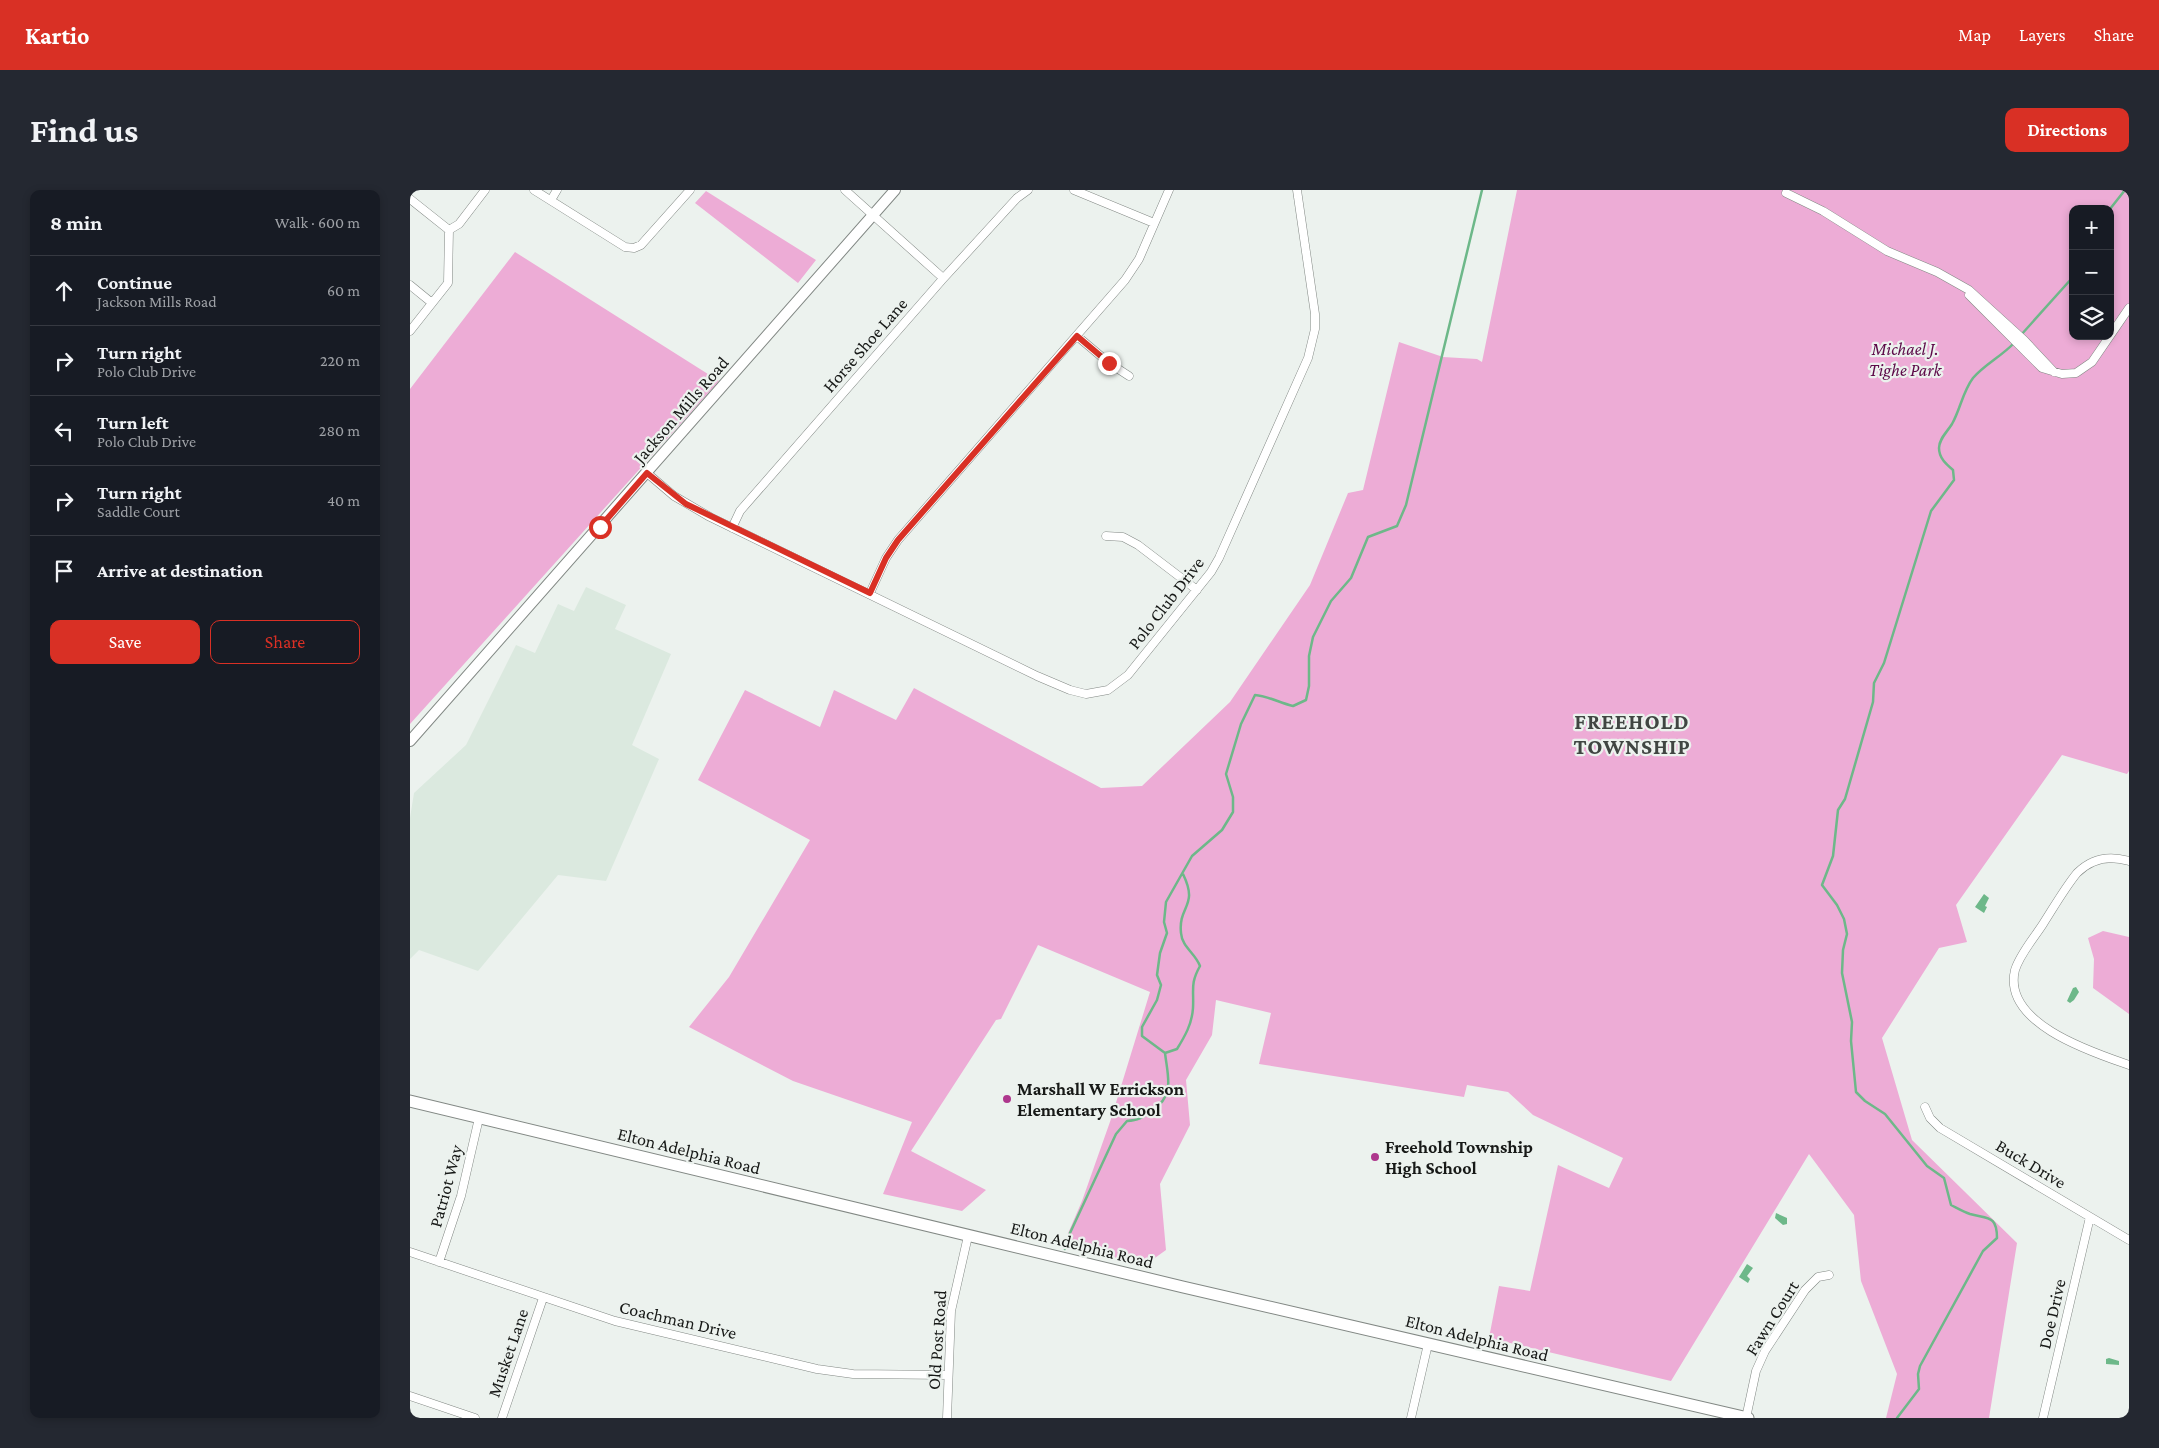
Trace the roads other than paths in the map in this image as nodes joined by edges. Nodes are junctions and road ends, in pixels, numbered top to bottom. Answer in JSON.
{"nodes":[{"id":1,"x":484,"y":190,"type":"edge"},
{"id":2,"x":534,"y":190,"type":"edge"},
{"id":3,"x":558,"y":190,"type":"edge"},
{"id":4,"x":690,"y":190,"type":"edge"},
{"id":5,"x":844,"y":190,"type":"edge"},
{"id":6,"x":895,"y":190,"type":"edge"},
{"id":7,"x":1028,"y":190,"type":"edge"},
{"id":8,"x":1074,"y":190,"type":"edge"},
{"id":9,"x":1169,"y":190,"type":"edge"},
{"id":10,"x":1297,"y":190,"type":"edge"},
{"id":11,"x":1786,"y":193,"type":"dead end"},
{"id":12,"x":410,"y":199,"type":"edge"},
{"id":13,"x":551,"y":200,"type":"junction"},
{"id":14,"x":872,"y":216,"type":"junction"},
{"id":15,"x":1154,"y":223,"type":"junction"},
{"id":16,"x":449,"y":230,"type":"junction"},
{"id":17,"x":943,"y":278,"type":"junction"},
{"id":18,"x":410,"y":285,"type":"edge"},
{"id":19,"x":432,"y":302,"type":"junction"},
{"id":20,"x":2129,"y":308,"type":"edge"},
{"id":21,"x":410,"y":331,"type":"edge"},
{"id":22,"x":1077,"y":336,"type":"junction"},
{"id":23,"x":1129,"y":376,"type":"dead end"},
{"id":24,"x":647,"y":473,"type":"junction"},
{"id":25,"x":732,"y":528,"type":"junction"},
{"id":26,"x":1106,"y":536,"type":"dead end"},
{"id":27,"x":1197,"y":590,"type":"junction"},
{"id":28,"x":870,"y":593,"type":"junction"},
{"id":29,"x":410,"y":741,"type":"edge"},
{"id":30,"x":2129,"y":861,"type":"edge"},
{"id":31,"x":2129,"y":1065,"type":"edge"},
{"id":32,"x":410,"y":1101,"type":"edge"},
{"id":33,"x":1925,"y":1107,"type":"dead end"},
{"id":34,"x":480,"y":1118,"type":"junction"},
{"id":35,"x":2090,"y":1217,"type":"junction"},
{"id":36,"x":968,"y":1236,"type":"junction"},
{"id":37,"x":2129,"y":1240,"type":"edge"},
{"id":38,"x":410,"y":1252,"type":"edge"},
{"id":39,"x":439,"y":1262,"type":"junction"},
{"id":40,"x":1829,"y":1275,"type":"dead end"},
{"id":41,"x":543,"y":1298,"type":"junction"},
{"id":42,"x":1428,"y":1344,"type":"junction"},
{"id":43,"x":948,"y":1375,"type":"junction"},
{"id":44,"x":410,"y":1396,"type":"edge"},
{"id":45,"x":475,"y":1418,"type":"edge"},
{"id":46,"x":502,"y":1418,"type":"edge"},
{"id":47,"x":947,"y":1418,"type":"edge"},
{"id":48,"x":1411,"y":1418,"type":"edge"},
{"id":49,"x":1747,"y":1418,"type":"edge"},
{"id":50,"x":2044,"y":1418,"type":"edge"}],
"edges":[{"from":1,"to":16,"type":"street"},
{"from":2,"to":13,"type":"street"},
{"from":3,"to":13,"type":"street"},
{"from":4,"to":13,"type":"street"},
{"from":5,"to":14,"type":"street"},
{"from":6,"to":14,"type":"main road","name":"Jackson Mills Road"},
{"from":7,"to":17,"type":"street","name":"Horse Shoe Lane"},
{"from":8,"to":15,"type":"street"},
{"from":9,"to":15,"type":"street"},
{"from":10,"to":27,"type":"street","name":"Polo Club Drive"},
{"from":11,"to":20,"type":"street"},
{"from":12,"to":16,"type":"street"},
{"from":14,"to":17,"type":"street"},
{"from":14,"to":24,"type":"main road","name":"Jackson Mills Road"},
{"from":15,"to":22,"type":"street"},
{"from":16,"to":19,"type":"street"},
{"from":17,"to":25,"type":"street","name":"Horse Shoe Lane"},
{"from":18,"to":19,"type":"street"},
{"from":19,"to":21,"type":"street"},
{"from":22,"to":23,"type":"street"},
{"from":22,"to":28,"type":"street"},
{"from":24,"to":25,"type":"street","name":"Polo Club Drive"},
{"from":24,"to":29,"type":"main road","name":"Jackson Mills Road"},
{"from":25,"to":28,"type":"street","name":"Polo Club Drive"},
{"from":26,"to":27,"type":"street"},
{"from":27,"to":28,"type":"street","name":"Polo Club Drive"},
{"from":30,"to":31,"type":"street"},
{"from":32,"to":34,"type":"main road","name":"Elton Adelphia Road"},
{"from":33,"to":35,"type":"street","name":"Buck Drive"},
{"from":34,"to":36,"type":"main road","name":"Elton Adelphia Road"},
{"from":34,"to":39,"type":"street","name":"Patriot Way"},
{"from":35,"to":37,"type":"street","name":"Buck Drive"},
{"from":35,"to":50,"type":"street","name":"Doe Drive"},
{"from":36,"to":42,"type":"main road","name":"Elton Adelphia Road"},
{"from":36,"to":43,"type":"street","name":"Old Post Road"},
{"from":38,"to":39,"type":"street","name":"Coachman Drive"},
{"from":39,"to":41,"type":"street","name":"Coachman Drive"},
{"from":40,"to":49,"type":"street","name":"Fawn Court"},
{"from":41,"to":43,"type":"street","name":"Coachman Drive"},
{"from":41,"to":46,"type":"street","name":"Musket Lane"},
{"from":42,"to":48,"type":"street"},
{"from":42,"to":49,"type":"main road","name":"Elton Adelphia Road"},
{"from":43,"to":47,"type":"street","name":"Old Post Road"},
{"from":44,"to":45,"type":"street"}]}
